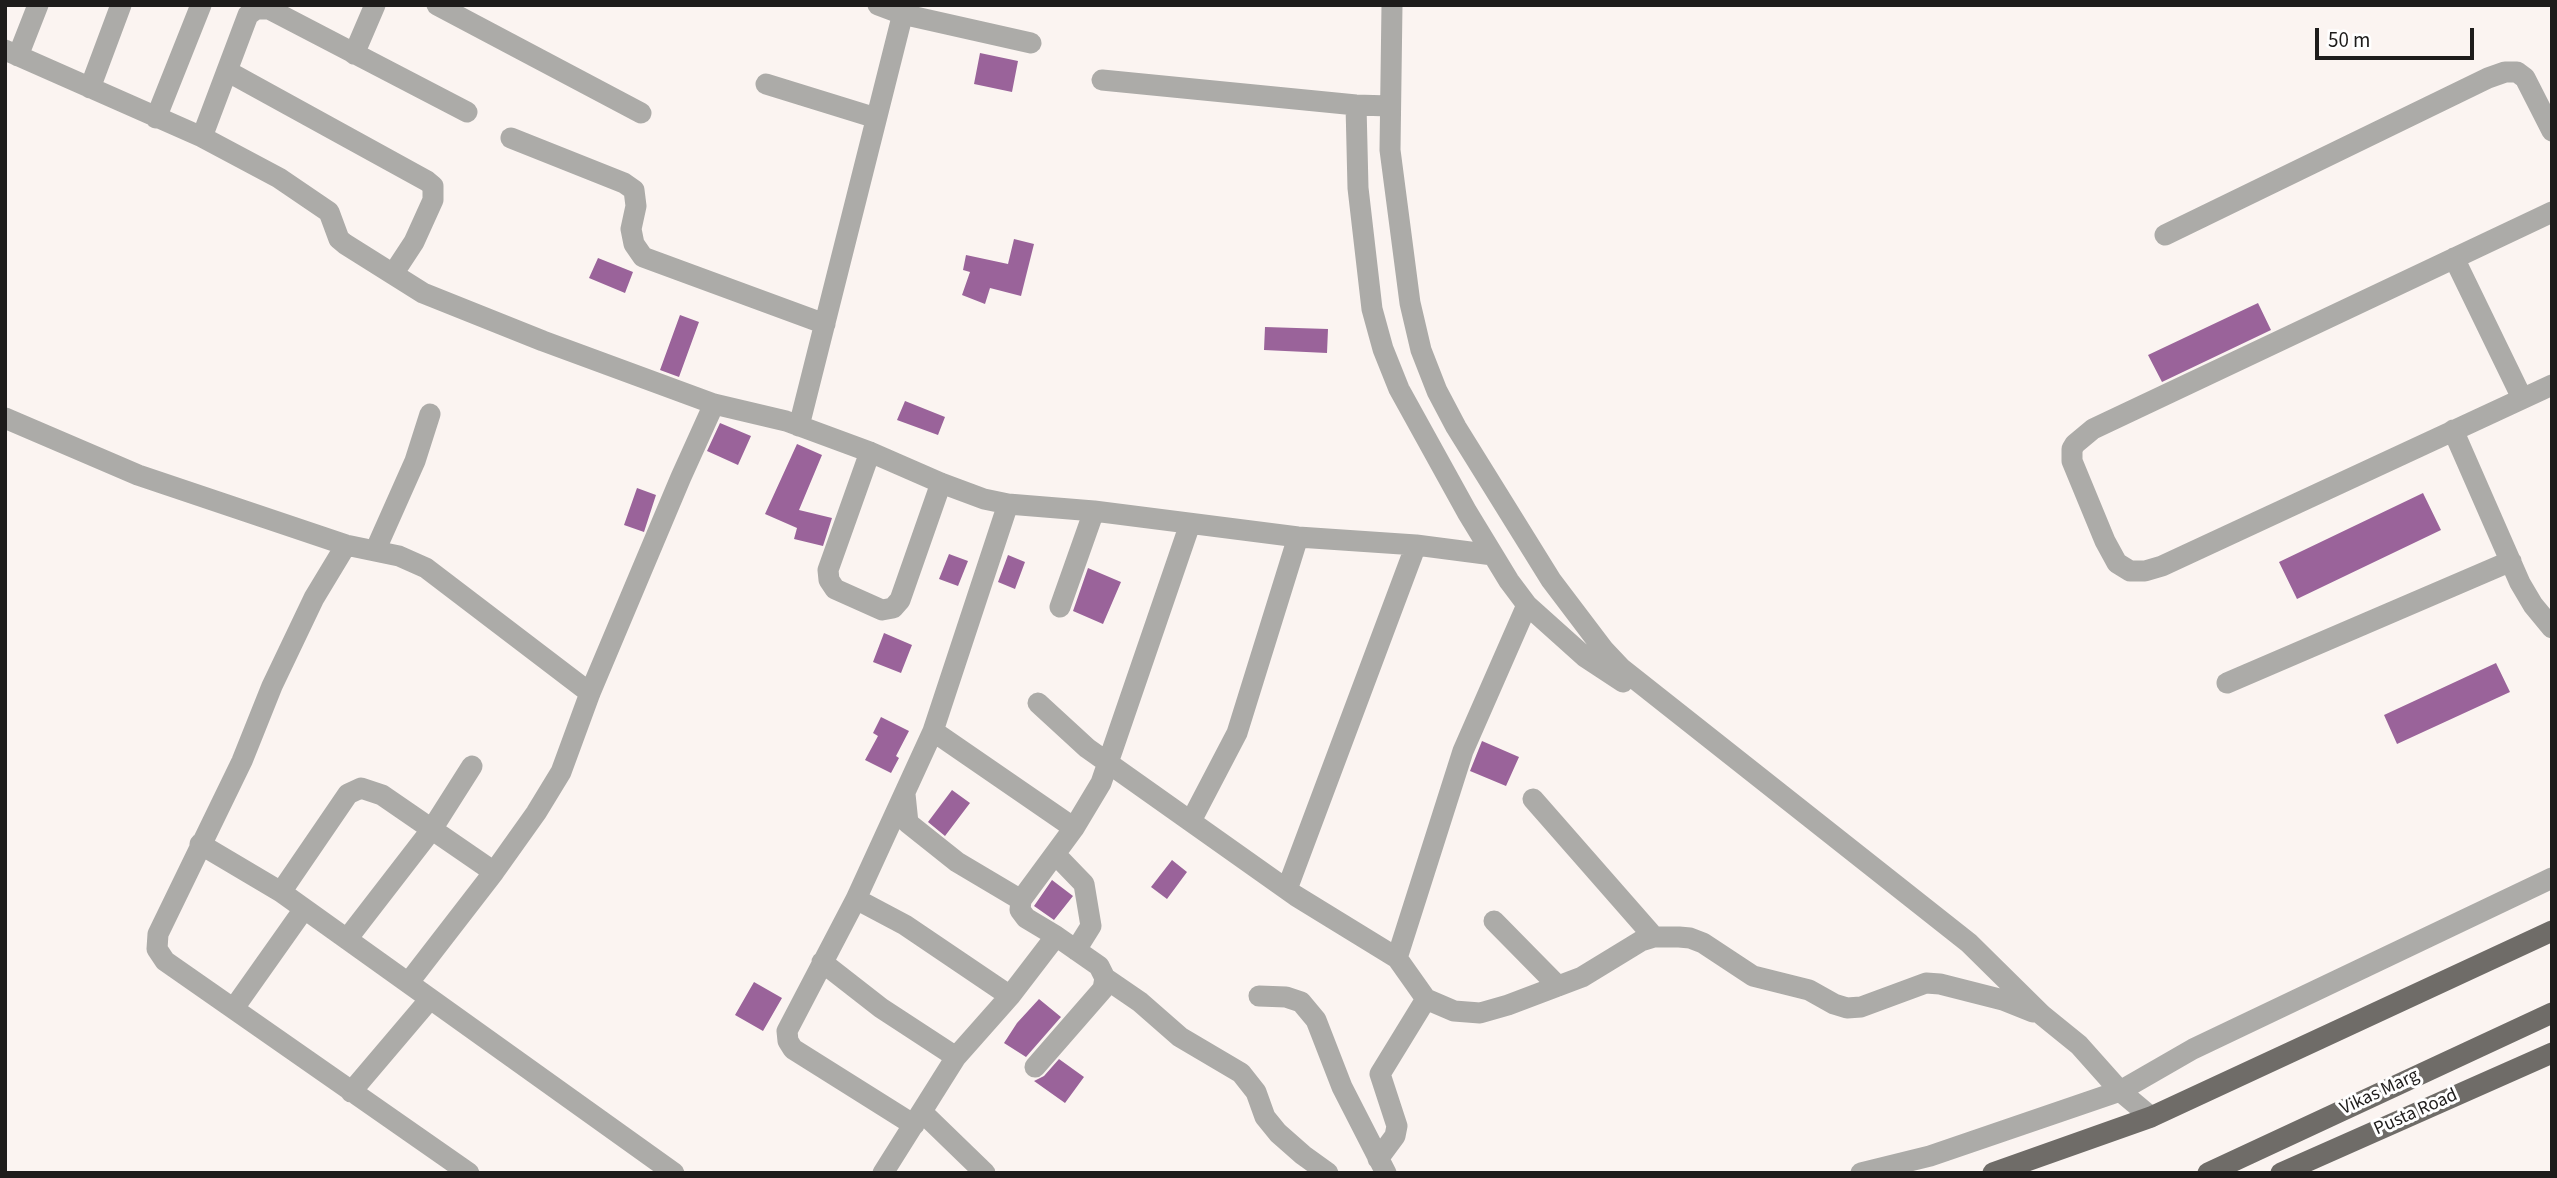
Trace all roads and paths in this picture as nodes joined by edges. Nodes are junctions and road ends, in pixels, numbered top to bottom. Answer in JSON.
{"nodes":[{"id":1,"x":38,"y":5,"type":"edge"},
{"id":2,"x":121,"y":5,"type":"edge"},
{"id":3,"x":201,"y":5,"type":"edge"},
{"id":4,"x":375,"y":5,"type":"edge"},
{"id":5,"x":437,"y":5,"type":"edge"},
{"id":6,"x":878,"y":5,"type":"edge"},
{"id":7,"x":1392,"y":5,"type":"edge"},
{"id":8,"x":903,"y":10,"type":"edge"},
{"id":9,"x":1031,"y":43,"type":"dead end"},
{"id":10,"x":12,"y":53,"type":"edge"},
{"id":11,"x":354,"y":54,"type":"junction"},
{"id":12,"x":227,"y":71,"type":"junction"},
{"id":13,"x":1102,"y":80,"type":"dead end"},
{"id":14,"x":766,"y":84,"type":"dead end"},
{"id":15,"x":90,"y":88,"type":"junction"},
{"id":16,"x":1356,"y":105,"type":"junction"},
{"id":17,"x":1390,"y":106,"type":"junction"},
{"id":18,"x":467,"y":112,"type":"dead end"},
{"id":19,"x":640,"y":113,"type":"dead end"},
{"id":20,"x":156,"y":118,"type":"junction"},
{"id":21,"x":876,"y":118,"type":"junction"},
{"id":22,"x":2552,"y":131,"type":"edge"},
{"id":23,"x":202,"y":138,"type":"junction"},
{"id":24,"x":511,"y":138,"type":"dead end"},
{"id":25,"x":2552,"y":212,"type":"edge"},
{"id":26,"x":2165,"y":235,"type":"dead end"},
{"id":27,"x":2454,"y":258,"type":"junction"},
{"id":28,"x":393,"y":274,"type":"junction"},
{"id":29,"x":825,"y":324,"type":"junction"},
{"id":30,"x":2552,"y":385,"type":"edge"},
{"id":31,"x":2522,"y":398,"type":"junction"},
{"id":32,"x":714,"y":404,"type":"junction"},
{"id":33,"x":430,"y":414,"type":"dead end"},
{"id":34,"x":5,"y":418,"type":"edge"},
{"id":35,"x":799,"y":426,"type":"junction"},
{"id":36,"x":2453,"y":430,"type":"junction"},
{"id":37,"x":870,"y":452,"type":"junction"},
{"id":38,"x":941,"y":484,"type":"junction"},
{"id":39,"x":1009,"y":505,"type":"junction"},
{"id":40,"x":1094,"y":511,"type":"junction"},
{"id":41,"x":1190,"y":524,"type":"junction"},
{"id":42,"x":1298,"y":537,"type":"junction"},
{"id":43,"x":346,"y":545,"type":"junction"},
{"id":44,"x":1416,"y":545,"type":"junction"},
{"id":45,"x":375,"y":551,"type":"junction"},
{"id":46,"x":1493,"y":555,"type":"junction"},
{"id":47,"x":2511,"y":561,"type":"junction"},
{"id":48,"x":1527,"y":605,"type":"junction"},
{"id":49,"x":1060,"y":607,"type":"dead end"},
{"id":50,"x":2552,"y":628,"type":"edge"},
{"id":51,"x":2227,"y":683,"type":"dead end"},
{"id":52,"x":590,"y":693,"type":"junction"},
{"id":53,"x":1038,"y":703,"type":"dead end"},
{"id":54,"x":1696,"y":729,"type":"junction"},
{"id":55,"x":933,"y":731,"type":"junction"},
{"id":56,"x":1109,"y":762,"type":"junction"},
{"id":57,"x":472,"y":765,"type":"dead end"},
{"id":58,"x":905,"y":792,"type":"junction"},
{"id":59,"x":1533,"y":799,"type":"dead end"},
{"id":60,"x":1191,"y":821,"type":"junction"},
{"id":61,"x":1073,"y":828,"type":"junction"},
{"id":62,"x":432,"y":829,"type":"junction"},
{"id":63,"x":200,"y":844,"type":"junction"},
{"id":64,"x":1055,"y":854,"type":"junction"},
{"id":65,"x":494,"y":872,"type":"junction"},
{"id":66,"x":2552,"y":878,"type":"edge"},
{"id":67,"x":1286,"y":889,"type":"junction"},
{"id":68,"x":281,"y":892,"type":"junction"},
{"id":69,"x":856,"y":899,"type":"junction"},
{"id":70,"x":1021,"y":900,"type":"junction"},
{"id":71,"x":304,"y":909,"type":"junction"},
{"id":72,"x":1494,"y":921,"type":"dead end"},
{"id":73,"x":2552,"y":931,"type":"edge"},
{"id":74,"x":1056,"y":936,"type":"junction"},
{"id":75,"x":1654,"y":937,"type":"junction"},
{"id":76,"x":347,"y":939,"type":"junction"},
{"id":77,"x":2552,"y":939,"type":"edge"},
{"id":78,"x":2530,"y":941,"type":"junction"},
{"id":79,"x":1076,"y":950,"type":"junction"},
{"id":80,"x":1396,"y":958,"type":"junction"},
{"id":81,"x":822,"y":962,"type":"junction"},
{"id":82,"x":1105,"y":978,"type":"junction"},
{"id":83,"x":409,"y":982,"type":"junction"},
{"id":84,"x":1558,"y":986,"type":"junction"},
{"id":85,"x":1010,"y":996,"type":"junction"},
{"id":86,"x":1259,"y":996,"type":"dead end"},
{"id":87,"x":430,"y":999,"type":"junction"},
{"id":88,"x":1426,"y":999,"type":"junction"},
{"id":89,"x":234,"y":1007,"type":"junction"},
{"id":90,"x":2552,"y":1013,"type":"edge"},
{"id":91,"x":2042,"y":1015,"type":"junction"},
{"id":92,"x":2552,"y":1053,"type":"edge"},
{"id":93,"x":956,"y":1057,"type":"junction"},
{"id":94,"x":1035,"y":1068,"type":"dead end"},
{"id":95,"x":2120,"y":1091,"type":"junction"},
{"id":96,"x":351,"y":1092,"type":"junction"},
{"id":97,"x":2151,"y":1117,"type":"junction"},
{"id":98,"x":918,"y":1119,"type":"junction"},
{"id":99,"x":1382,"y":1166,"type":"edge"},
{"id":100,"x":469,"y":1173,"type":"edge"},
{"id":101,"x":674,"y":1173,"type":"edge"},
{"id":102,"x":883,"y":1173,"type":"edge"},
{"id":103,"x":985,"y":1173,"type":"edge"},
{"id":104,"x":1328,"y":1173,"type":"edge"},
{"id":105,"x":1861,"y":1173,"type":"edge"},
{"id":106,"x":1993,"y":1173,"type":"edge"},
{"id":107,"x":2208,"y":1173,"type":"edge"},
{"id":108,"x":2281,"y":1173,"type":"edge"}],
"edges":[{"from":1,"to":10,"type":"street"},
{"from":2,"to":15,"type":"street"},
{"from":3,"to":20,"type":"street"},
{"from":4,"to":11,"type":"street"},
{"from":5,"to":19,"type":"street"},
{"from":6,"to":8,"type":"street"},
{"from":7,"to":17,"type":"street"},
{"from":8,"to":9,"type":"street"},
{"from":8,"to":21,"type":"street"},
{"from":10,"to":15,"type":"street"},
{"from":11,"to":12,"type":"street"},
{"from":11,"to":18,"type":"street"},
{"from":12,"to":23,"type":"street"},
{"from":12,"to":28,"type":"street"},
{"from":13,"to":16,"type":"street"},
{"from":14,"to":21,"type":"street"},
{"from":15,"to":20,"type":"street"},
{"from":16,"to":17,"type":"street"},
{"from":16,"to":46,"type":"street"},
{"from":17,"to":54,"type":"street"},
{"from":20,"to":23,"type":"street"},
{"from":21,"to":29,"type":"street"},
{"from":22,"to":26,"type":"street"},
{"from":23,"to":28,"type":"street"},
{"from":24,"to":29,"type":"street"},
{"from":25,"to":27,"type":"street"},
{"from":27,"to":31,"type":"street"},
{"from":27,"to":36,"type":"street"},
{"from":28,"to":32,"type":"street"},
{"from":29,"to":35,"type":"street"},
{"from":30,"to":31,"type":"street"},
{"from":31,"to":36,"type":"street"},
{"from":32,"to":35,"type":"street"},
{"from":32,"to":52,"type":"street"},
{"from":33,"to":45,"type":"street"},
{"from":34,"to":43,"type":"street"},
{"from":35,"to":37,"type":"street"},
{"from":36,"to":47,"type":"street"},
{"from":37,"to":38,"type":"street"},
{"from":37,"to":38,"type":"street"},
{"from":38,"to":39,"type":"street"},
{"from":39,"to":40,"type":"street"},
{"from":39,"to":55,"type":"street"},
{"from":40,"to":41,"type":"street"},
{"from":40,"to":49,"type":"street"},
{"from":41,"to":42,"type":"street"},
{"from":41,"to":56,"type":"street"},
{"from":42,"to":44,"type":"street"},
{"from":42,"to":60,"type":"street"},
{"from":43,"to":45,"type":"street"},
{"from":43,"to":63,"type":"street"},
{"from":44,"to":46,"type":"street"},
{"from":44,"to":67,"type":"street"},
{"from":45,"to":52,"type":"street"},
{"from":46,"to":48,"type":"street"},
{"from":47,"to":50,"type":"street"},
{"from":47,"to":51,"type":"street"},
{"from":48,"to":54,"type":"street"},
{"from":48,"to":80,"type":"street"},
{"from":52,"to":65,"type":"street"},
{"from":53,"to":56,"type":"street"},
{"from":54,"to":91,"type":"street"},
{"from":55,"to":58,"type":"street"},
{"from":55,"to":61,"type":"street"},
{"from":56,"to":60,"type":"street"},
{"from":56,"to":61,"type":"street"},
{"from":57,"to":62,"type":"street"},
{"from":58,"to":69,"type":"street"},
{"from":58,"to":70,"type":"street"},
{"from":59,"to":75,"type":"street"},
{"from":60,"to":67,"type":"street"},
{"from":61,"to":64,"type":"street"},
{"from":62,"to":65,"type":"street"},
{"from":62,"to":68,"type":"street"},
{"from":62,"to":76,"type":"street"},
{"from":63,"to":68,"type":"street"},
{"from":63,"to":89,"type":"street"},
{"from":64,"to":70,"type":"street"},
{"from":64,"to":79,"type":"street"},
{"from":65,"to":83,"type":"street"},
{"from":66,"to":95,"type":"street"},
{"from":67,"to":80,"type":"street"},
{"from":68,"to":71,"type":"street"},
{"from":69,"to":81,"type":"street"},
{"from":69,"to":85,"type":"street"},
{"from":70,"to":74,"type":"street"},
{"from":71,"to":76,"type":"street"},
{"from":71,"to":89,"type":"street"},
{"from":72,"to":84,"type":"street"},
{"from":73,"to":78,"type":"main road"},
{"from":74,"to":79,"type":"street"},
{"from":74,"to":85,"type":"street"},
{"from":75,"to":84,"type":"street"},
{"from":75,"to":91,"type":"street"},
{"from":76,"to":83,"type":"street"},
{"from":77,"to":78,"type":"main road"},
{"from":78,"to":97,"type":"main road"},
{"from":79,"to":82,"type":"street"},
{"from":80,"to":88,"type":"street"},
{"from":81,"to":93,"type":"street"},
{"from":81,"to":98,"type":"street"},
{"from":82,"to":94,"type":"street"},
{"from":82,"to":104,"type":"street"},
{"from":83,"to":87,"type":"street"},
{"from":84,"to":88,"type":"street"},
{"from":85,"to":93,"type":"street"},
{"from":86,"to":99,"type":"street"},
{"from":87,"to":96,"type":"street"},
{"from":87,"to":101,"type":"street"},
{"from":88,"to":99,"type":"street"},
{"from":89,"to":96,"type":"street"},
{"from":90,"to":107,"type":"main road","name":"Vikas Marg"},
{"from":91,"to":95,"type":"street"},
{"from":92,"to":108,"type":"main road","name":"Pusta Road"},
{"from":93,"to":98,"type":"street"},
{"from":95,"to":97,"type":"street"},
{"from":95,"to":105,"type":"street"},
{"from":96,"to":100,"type":"street"},
{"from":97,"to":106,"type":"main road"},
{"from":98,"to":102,"type":"street"},
{"from":98,"to":103,"type":"street"}]}
